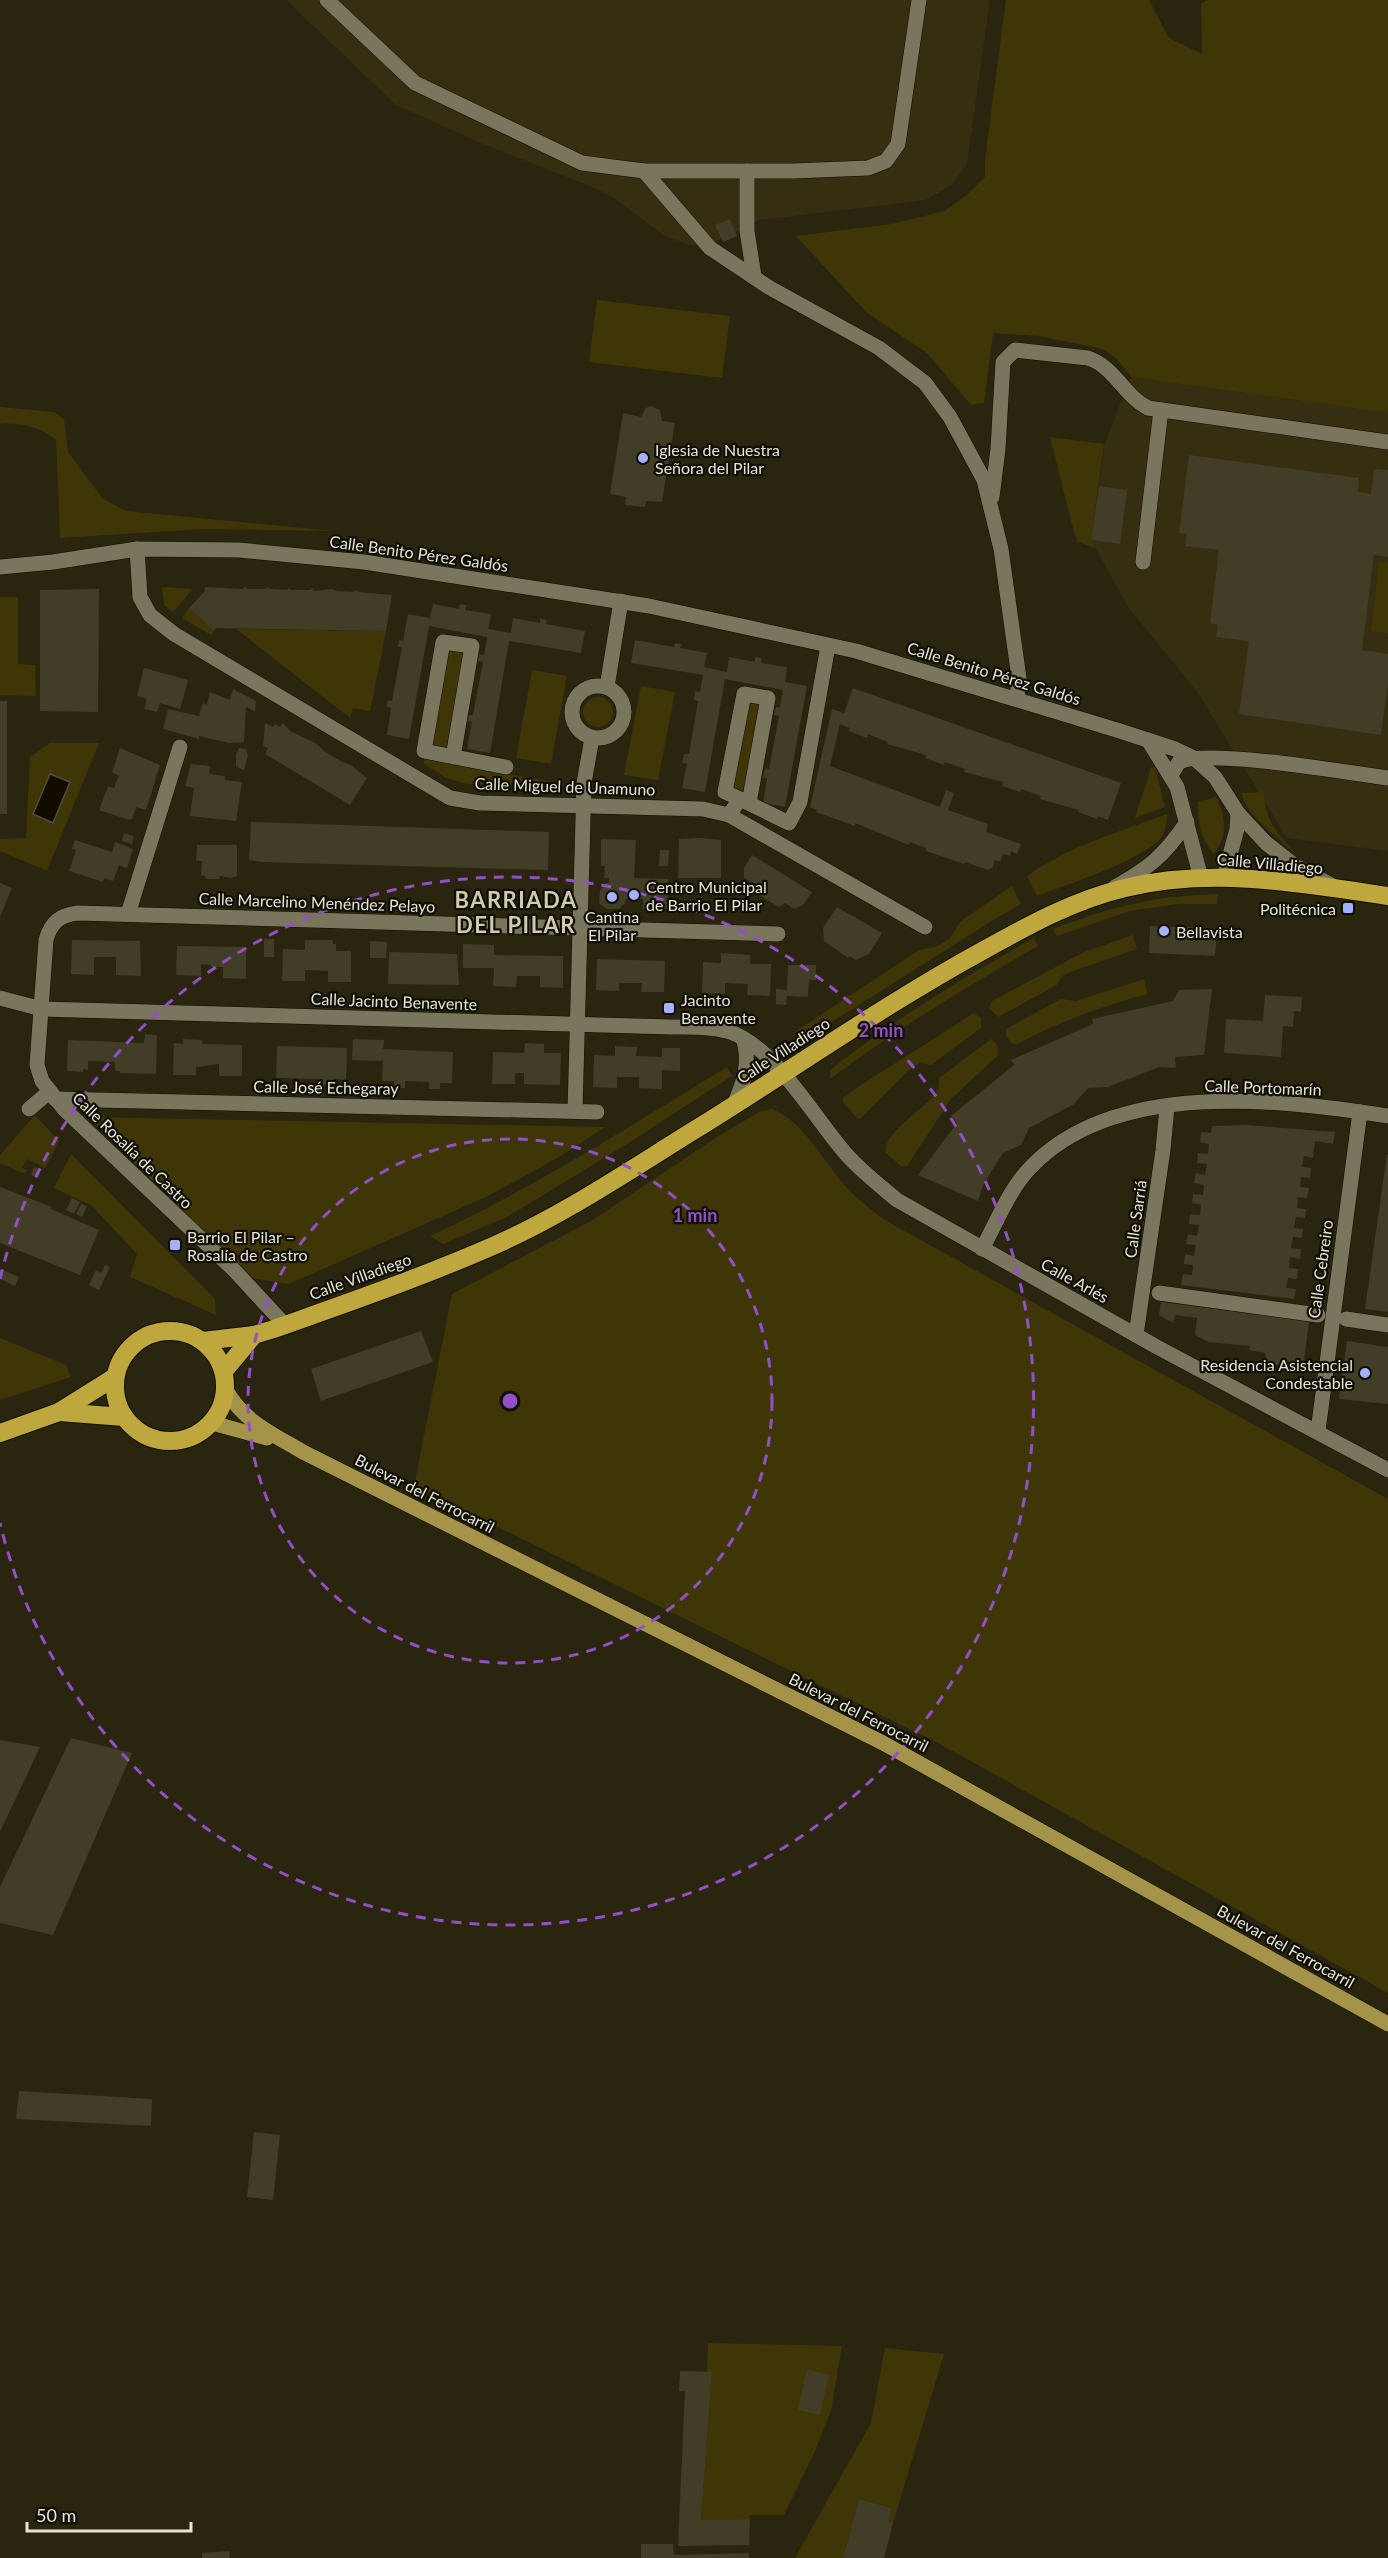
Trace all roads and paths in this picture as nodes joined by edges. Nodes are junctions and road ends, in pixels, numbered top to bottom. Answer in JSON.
{"nodes":[{"id":1,"x":327,"y":0,"type":"edge"},
{"id":2,"x":919,"y":0,"type":"edge"},
{"id":3,"x":644,"y":171,"type":"junction"},
{"id":4,"x":747,"y":171,"type":"junction"},
{"id":5,"x":754,"y":276,"type":"junction"},
{"id":6,"x":1161,"y":410,"type":"junction"},
{"id":7,"x":1388,"y":442,"type":"edge"},
{"id":8,"x":991,"y":506,"type":"junction"},
{"id":9,"x":137,"y":549,"type":"junction"},
{"id":10,"x":1143,"y":562,"type":"dead end"},
{"id":11,"x":0,"y":567,"type":"edge"},
{"id":12,"x":621,"y":601,"type":"junction"},
{"id":13,"x":828,"y":646,"type":"junction"},
{"id":14,"x":607,"y":687,"type":"junction"},
{"id":15,"x":1017,"y":699,"type":"junction"},
{"id":16,"x":592,"y":738,"type":"junction"},
{"id":17,"x":1148,"y":741,"type":"junction"},
{"id":18,"x":180,"y":747,"type":"dead end"},
{"id":19,"x":453,"y":757,"type":"junction"},
{"id":20,"x":1194,"y":758,"type":"junction"},
{"id":21,"x":506,"y":767,"type":"dead end"},
{"id":22,"x":1171,"y":775,"type":"junction"},
{"id":23,"x":1388,"y":778,"type":"edge"},
{"id":24,"x":745,"y":801,"type":"junction"},
{"id":25,"x":584,"y":804,"type":"junction"},
{"id":26,"x":1238,"y":813,"type":"junction"},
{"id":27,"x":729,"y":815,"type":"junction"},
{"id":28,"x":1187,"y":822,"type":"junction"},
{"id":29,"x":1224,"y":877,"type":"junction"},
{"id":30,"x":1201,"y":878,"type":"junction"},
{"id":31,"x":1338,"y":890,"type":"junction"},
{"id":32,"x":1106,"y":893,"type":"junction"},
{"id":33,"x":1388,"y":896,"type":"edge"},
{"id":34,"x":128,"y":914,"type":"junction"},
{"id":35,"x":925,"y":927,"type":"dead end"},
{"id":36,"x":580,"y":928,"type":"junction"},
{"id":37,"x":778,"y":934,"type":"dead end"},
{"id":38,"x":0,"y":998,"type":"edge"},
{"id":39,"x":42,"y":1009,"type":"junction"},
{"id":40,"x":578,"y":1024,"type":"junction"},
{"id":41,"x":743,"y":1038,"type":"junction"},
{"id":42,"x":781,"y":1073,"type":"junction"},
{"id":43,"x":52,"y":1096,"type":"junction"},
{"id":44,"x":734,"y":1105,"type":"junction"},
{"id":45,"x":1167,"y":1107,"type":"junction"},
{"id":46,"x":29,"y":1109,"type":"dead end"},
{"id":47,"x":575,"y":1111,"type":"junction"},
{"id":48,"x":597,"y":1112,"type":"dead end"},
{"id":49,"x":1360,"y":1112,"type":"junction"},
{"id":50,"x":1388,"y":1116,"type":"edge"},
{"id":51,"x":982,"y":1249,"type":"junction"},
{"id":52,"x":1159,"y":1293,"type":"dead end"},
{"id":53,"x":1318,"y":1316,"type":"dead end"},
{"id":54,"x":1346,"y":1319,"type":"dead end"},
{"id":55,"x":285,"y":1325,"type":"junction"},
{"id":56,"x":1388,"y":1325,"type":"edge"},
{"id":57,"x":254,"y":1335,"type":"junction"},
{"id":58,"x":1136,"y":1335,"type":"junction"},
{"id":59,"x":203,"y":1341,"type":"junction"},
{"id":60,"x":224,"y":1371,"type":"junction"},
{"id":61,"x":115,"y":1377,"type":"junction"},
{"id":62,"x":226,"y":1390,"type":"junction"},
{"id":63,"x":60,"y":1412,"type":"junction"},
{"id":64,"x":124,"y":1417,"type":"junction"},
{"id":65,"x":212,"y":1424,"type":"junction"},
{"id":66,"x":1318,"y":1431,"type":"junction"},
{"id":67,"x":0,"y":1433,"type":"edge"},
{"id":68,"x":303,"y":1452,"type":"junction"},
{"id":69,"x":1388,"y":1470,"type":"edge"},
{"id":70,"x":1388,"y":2024,"type":"edge"}],
"edges":[{"from":1,"to":3,"type":"street"},
{"from":2,"to":4,"type":"street"},
{"from":3,"to":4,"type":"street"},
{"from":3,"to":5,"type":"street"},
{"from":4,"to":5,"type":"street"},
{"from":5,"to":8,"type":"street"},
{"from":6,"to":7,"type":"street"},
{"from":6,"to":8,"type":"street"},
{"from":6,"to":10,"type":"street"},
{"from":8,"to":15,"type":"street"},
{"from":9,"to":11,"type":"street","name":"Calle Benito Pérez Galdós"},
{"from":9,"to":12,"type":"street","name":"Calle Benito Pérez Galdós"},
{"from":9,"to":25,"type":"street","name":"Calle Miguel de Unamuno"},
{"from":12,"to":13,"type":"street","name":"Calle Benito Pérez Galdós"},
{"from":12,"to":14,"type":"street"},
{"from":13,"to":15,"type":"street","name":"Calle Benito Pérez Galdós"},
{"from":13,"to":24,"type":"street"},
{"from":14,"to":16,"type":"street"},
{"from":14,"to":16,"type":"street"},
{"from":15,"to":17,"type":"street","name":"Calle Benito Pérez Galdós"},
{"from":16,"to":25,"type":"street"},
{"from":17,"to":20,"type":"street","name":"Calle Benito Pérez Galdós"},
{"from":17,"to":22,"type":"street"},
{"from":18,"to":34,"type":"street"},
{"from":19,"to":19,"type":"street","name":"Calle Miguel de Unamuno"},
{"from":19,"to":21,"type":"street","name":"Calle Miguel de Unamuno"},
{"from":20,"to":22,"type":"street"},
{"from":20,"to":23,"type":"street"},
{"from":20,"to":26,"type":"street","name":"Calle Benito Pérez Galdós"},
{"from":22,"to":28,"type":"street"},
{"from":24,"to":24,"type":"street"},
{"from":24,"to":27,"type":"street"},
{"from":25,"to":27,"type":"street","name":"Calle Miguel de Unamuno"},
{"from":25,"to":36,"type":"street"},
{"from":26,"to":29,"type":"street"},
{"from":26,"to":31,"type":"street","name":"Calle Benito Pérez Galdós"},
{"from":27,"to":35,"type":"street","name":"Calle Miguel de Unamuno"},
{"from":28,"to":30,"type":"street"},
{"from":28,"to":32,"type":"street"},
{"from":29,"to":30,"type":"highway","name":"Calle Villadiego"},
{"from":29,"to":31,"type":"highway","name":"Calle Villadiego"},
{"from":30,"to":32,"type":"highway","name":"Calle Villadiego"},
{"from":31,"to":33,"type":"highway","name":"Calle Villadiego"},
{"from":32,"to":42,"type":"highway","name":"Calle Villadiego"},
{"from":34,"to":36,"type":"street","name":"Calle Marcelino Menéndez Pelayo"},
{"from":34,"to":39,"type":"street","name":"Calle Marcelino Menéndez Pelayo"},
{"from":36,"to":37,"type":"street","name":"Calle Marcelino Menéndez Pelayo"},
{"from":36,"to":40,"type":"street"},
{"from":38,"to":39,"type":"street"},
{"from":39,"to":40,"type":"street","name":"Calle Jacinto Benavente"},
{"from":39,"to":43,"type":"street","name":"Calle Rosalía de Castro"},
{"from":40,"to":41,"type":"street","name":"Calle Jacinto Benavente"},
{"from":40,"to":47,"type":"street"},
{"from":41,"to":42,"type":"street","name":"Calle Jacinto Benavente"},
{"from":41,"to":44,"type":"street"},
{"from":42,"to":44,"type":"highway","name":"Calle Villadiego"},
{"from":42,"to":51,"type":"street","name":"Calle Arlés"},
{"from":43,"to":46,"type":"street"},
{"from":43,"to":47,"type":"street","name":"Calle José Echegaray"},
{"from":43,"to":55,"type":"street","name":"Calle Rosalía de Castro"},
{"from":44,"to":55,"type":"highway","name":"Calle Villadiego"},
{"from":45,"to":49,"type":"street","name":"Calle Portomarín"},
{"from":45,"to":51,"type":"street","name":"Calle Portomarín"},
{"from":45,"to":58,"type":"street","name":"Calle Sarriá"},
{"from":47,"to":48,"type":"street","name":"Calle José Echegaray"},
{"from":49,"to":50,"type":"street","name":"Calle Portomarín"},
{"from":49,"to":66,"type":"street","name":"Calle Cebreiro"},
{"from":51,"to":58,"type":"street","name":"Calle Arlés"},
{"from":52,"to":53,"type":"street"},
{"from":54,"to":56,"type":"street"},
{"from":55,"to":57,"type":"highway","name":"Calle Villadiego"},
{"from":57,"to":59,"type":"highway","name":"Calle Villadiego"},
{"from":57,"to":60,"type":"highway"},
{"from":58,"to":66,"type":"street","name":"Calle Arlés"},
{"from":59,"to":60,"type":"highway"},
{"from":59,"to":61,"type":"highway"},
{"from":60,"to":62,"type":"highway"},
{"from":61,"to":63,"type":"highway"},
{"from":61,"to":64,"type":"highway"},
{"from":62,"to":65,"type":"highway"},
{"from":62,"to":68,"type":"main road","name":"Bulevar del Ferrocarril"},
{"from":63,"to":64,"type":"highway"},
{"from":63,"to":67,"type":"highway"},
{"from":64,"to":65,"type":"highway"},
{"from":65,"to":68,"type":"main road","name":"Bulevar del Ferrocarril"},
{"from":66,"to":69,"type":"street","name":"Calle Arlés"},
{"from":68,"to":70,"type":"main road","name":"Bulevar del Ferrocarril"}]}
